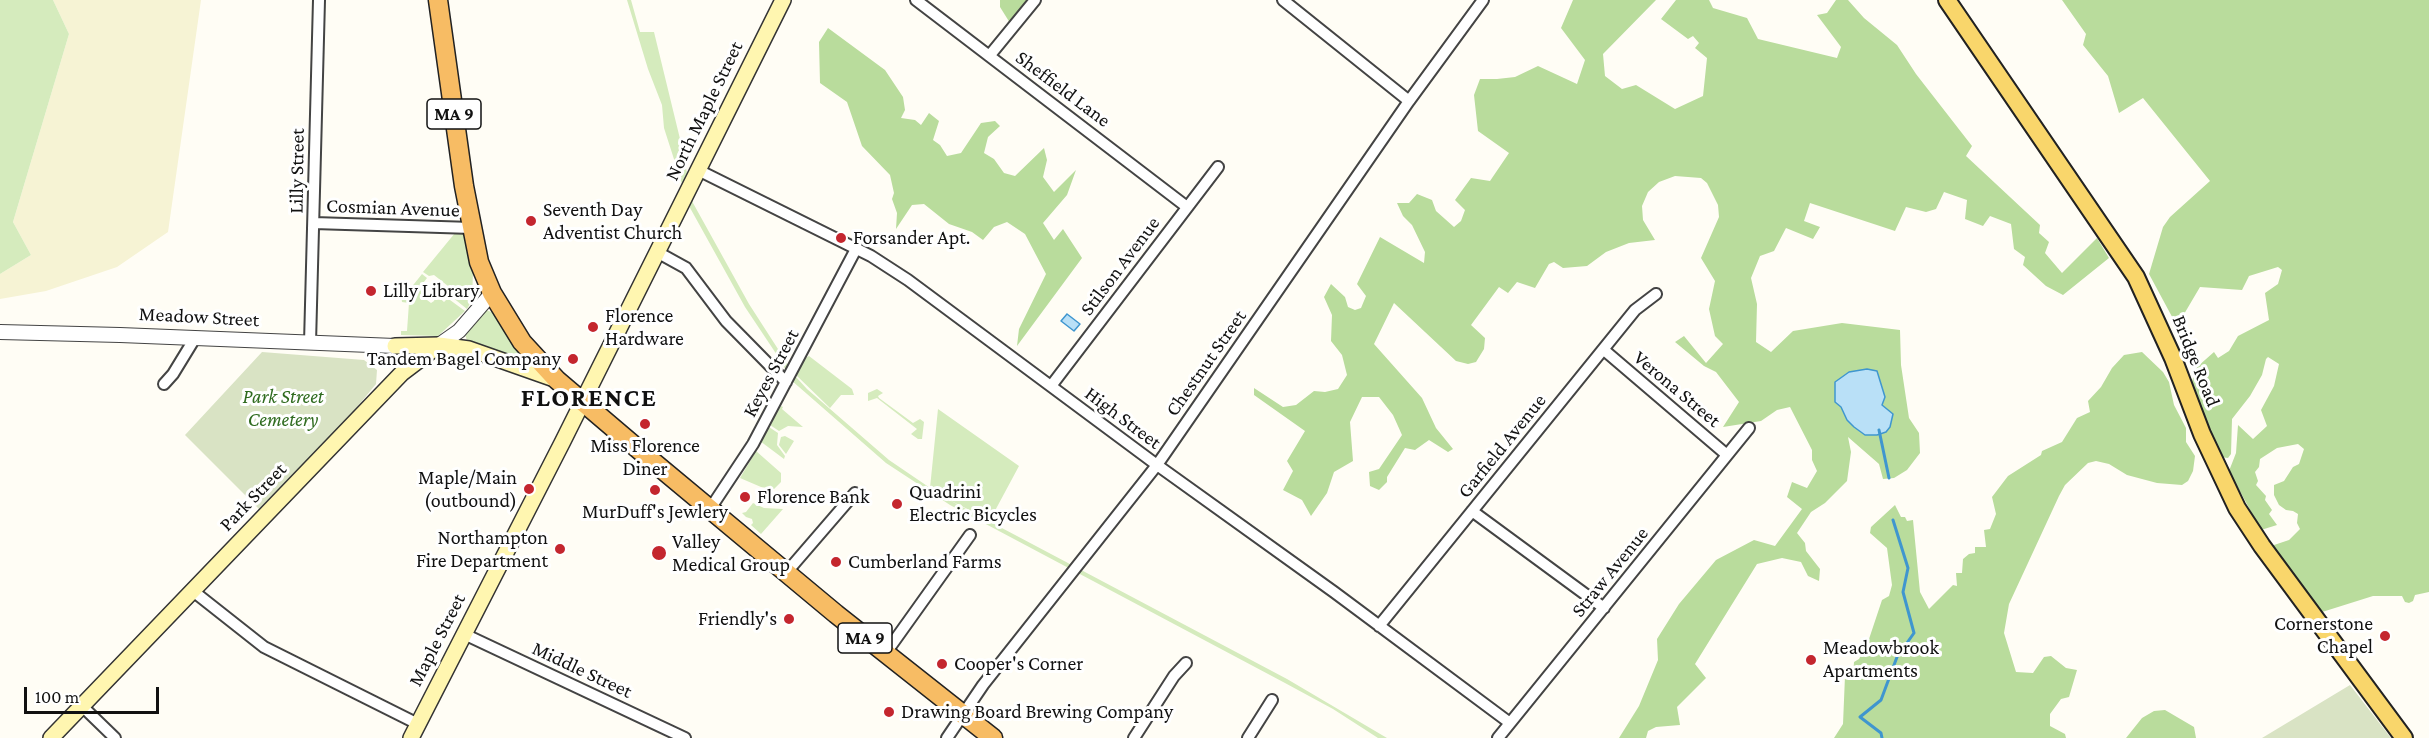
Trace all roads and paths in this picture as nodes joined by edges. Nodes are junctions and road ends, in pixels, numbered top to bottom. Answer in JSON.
{"nodes":[{"id":1,"x":319,"y":0,"type":"edge"},
{"id":2,"x":438,"y":0,"type":"edge"},
{"id":3,"x":783,"y":0,"type":"edge"},
{"id":4,"x":916,"y":0,"type":"edge"},
{"id":5,"x":1035,"y":0,"type":"edge"},
{"id":6,"x":1283,"y":0,"type":"edge"},
{"id":7,"x":1483,"y":0,"type":"edge"},
{"id":8,"x":1947,"y":0,"type":"edge"},
{"id":9,"x":990,"y":56,"type":"junction"},
{"id":10,"x":1409,"y":101,"type":"junction"},
{"id":11,"x":1218,"y":167,"type":"dead end"},
{"id":12,"x":698,"y":170,"type":"junction"},
{"id":13,"x":1188,"y":207,"type":"junction"},
{"id":14,"x":314,"y":223,"type":"junction"},
{"id":15,"x":472,"y":228,"type":"junction"},
{"id":16,"x":856,"y":249,"type":"junction"},
{"id":17,"x":657,"y":252,"type":"junction"},
{"id":18,"x":492,"y":293,"type":"junction"},
{"id":19,"x":1656,"y":294,"type":"dead end"},
{"id":20,"x":0,"y":332,"type":"edge"},
{"id":21,"x":195,"y":338,"type":"junction"},
{"id":22,"x":310,"y":343,"type":"junction"},
{"id":23,"x":439,"y":345,"type":"junction"},
{"id":24,"x":395,"y":346,"type":"junction"},
{"id":25,"x":1604,"y":350,"type":"junction"},
{"id":26,"x":417,"y":361,"type":"junction"},
{"id":27,"x":556,"y":380,"type":"junction"},
{"id":28,"x":786,"y":382,"type":"junction"},
{"id":29,"x":164,"y":384,"type":"dead end"},
{"id":30,"x":1051,"y":386,"type":"junction"},
{"id":31,"x":582,"y":401,"type":"junction"},
{"id":32,"x":1749,"y":428,"type":"dead end"},
{"id":33,"x":1727,"y":455,"type":"junction"},
{"id":34,"x":1157,"y":465,"type":"junction"},
{"id":35,"x":855,"y":493,"type":"dead end"},
{"id":36,"x":710,"y":509,"type":"junction"},
{"id":37,"x":1472,"y":511,"type":"junction"},
{"id":38,"x":970,"y":535,"type":"dead end"},
{"id":39,"x":786,"y":573,"type":"junction"},
{"id":40,"x":193,"y":591,"type":"junction"},
{"id":41,"x":1604,"y":608,"type":"junction"},
{"id":42,"x":1379,"y":626,"type":"junction"},
{"id":43,"x":464,"y":634,"type":"junction"},
{"id":44,"x":885,"y":654,"type":"junction"},
{"id":45,"x":1186,"y":663,"type":"dead end"},
{"id":46,"x":1272,"y":700,"type":"dead end"},
{"id":47,"x":82,"y":706,"type":"junction"},
{"id":48,"x":963,"y":715,"type":"junction"},
{"id":49,"x":1510,"y":723,"type":"junction"},
{"id":50,"x":418,"y":724,"type":"junction"},
{"id":51,"x":51,"y":738,"type":"edge"},
{"id":52,"x":115,"y":738,"type":"edge"},
{"id":53,"x":411,"y":738,"type":"edge"},
{"id":54,"x":685,"y":738,"type":"edge"},
{"id":55,"x":947,"y":738,"type":"edge"},
{"id":56,"x":993,"y":738,"type":"edge"},
{"id":57,"x":1134,"y":738,"type":"edge"},
{"id":58,"x":1248,"y":738,"type":"edge"},
{"id":59,"x":1498,"y":738,"type":"edge"},
{"id":60,"x":2404,"y":738,"type":"edge"}],
"edges":[{"from":1,"to":14,"type":"street","name":"Lilly Street"},
{"from":2,"to":15,"type":"highway","number":"MA 9"},
{"from":3,"to":12,"type":"main road","name":"North Maple Street"},
{"from":4,"to":9,"type":"street","name":"Sheffield Lane"},
{"from":5,"to":9,"type":"street"},
{"from":6,"to":10,"type":"street"},
{"from":7,"to":10,"type":"street","name":"Chestnut Street"},
{"from":8,"to":60,"type":"main road","name":"Bridge Road"},
{"from":9,"to":13,"type":"street","name":"Sheffield Lane"},
{"from":10,"to":34,"type":"street","name":"Chestnut Street"},
{"from":11,"to":13,"type":"street","name":"Stilson Avenue"},
{"from":12,"to":16,"type":"street","name":"High Street"},
{"from":12,"to":17,"type":"main road","name":"North Maple Street"},
{"from":13,"to":30,"type":"street","name":"Stilson Avenue"},
{"from":14,"to":15,"type":"street","name":"Cosmian Avenue"},
{"from":14,"to":22,"type":"street","name":"Lilly Street"},
{"from":15,"to":18,"type":"highway","number":"MA 9"},
{"from":16,"to":28,"type":"street","name":"Keyes Street"},
{"from":16,"to":30,"type":"street","name":"High Street"},
{"from":17,"to":28,"type":"street"},
{"from":17,"to":31,"type":"main road","name":"North Maple Street"},
{"from":18,"to":23,"type":"street","name":"Park Street"},
{"from":18,"to":27,"type":"highway","number":"MA 9"},
{"from":19,"to":25,"type":"street","name":"Garfield Avenue"},
{"from":20,"to":21,"type":"street","name":"Meadow Street"},
{"from":21,"to":22,"type":"street","name":"Meadow Street"},
{"from":21,"to":29,"type":"street"},
{"from":22,"to":24,"type":"street","name":"Meadow Street"},
{"from":23,"to":24,"type":"main road"},
{"from":23,"to":26,"type":"main road","name":"Park Street"},
{"from":23,"to":27,"type":"main road"},
{"from":24,"to":26,"type":"main road"},
{"from":25,"to":33,"type":"street","name":"Verona Street"},
{"from":25,"to":37,"type":"street","name":"Garfield Avenue"},
{"from":26,"to":40,"type":"main road","name":"Park Street"},
{"from":27,"to":31,"type":"highway","number":"MA 9"},
{"from":28,"to":36,"type":"street","name":"Keyes Street"},
{"from":30,"to":34,"type":"street","name":"High Street"},
{"from":31,"to":36,"type":"highway","number":"MA 9"},
{"from":31,"to":43,"type":"main road","name":"Maple Street"},
{"from":32,"to":33,"type":"street","name":"Straw Avenue"},
{"from":33,"to":41,"type":"street","name":"Straw Avenue"},
{"from":34,"to":42,"type":"street","name":"High Street"},
{"from":34,"to":48,"type":"street","name":"Chestnut Street"},
{"from":35,"to":39,"type":"street"},
{"from":36,"to":39,"type":"highway","number":"MA 9"},
{"from":37,"to":41,"type":"street"},
{"from":37,"to":42,"type":"street","name":"Garfield Avenue"},
{"from":38,"to":44,"type":"street"},
{"from":39,"to":44,"type":"highway","number":"MA 9"},
{"from":40,"to":47,"type":"main road","name":"Park Street"},
{"from":40,"to":50,"type":"street"},
{"from":41,"to":49,"type":"street","name":"Straw Avenue"},
{"from":42,"to":49,"type":"street","name":"High Street"},
{"from":43,"to":50,"type":"main road","name":"Maple Street"},
{"from":43,"to":54,"type":"street","name":"Middle Street"},
{"from":44,"to":48,"type":"highway","number":"MA 9"},
{"from":45,"to":57,"type":"street"},
{"from":46,"to":58,"type":"street"},
{"from":47,"to":51,"type":"main road","name":"Park Street"},
{"from":47,"to":52,"type":"street"},
{"from":48,"to":55,"type":"street","name":"Chestnut Street"},
{"from":48,"to":56,"type":"highway","number":"MA 9"},
{"from":49,"to":59,"type":"street","name":"Straw Avenue"},
{"from":50,"to":53,"type":"main road","name":"Maple Street"}]}
